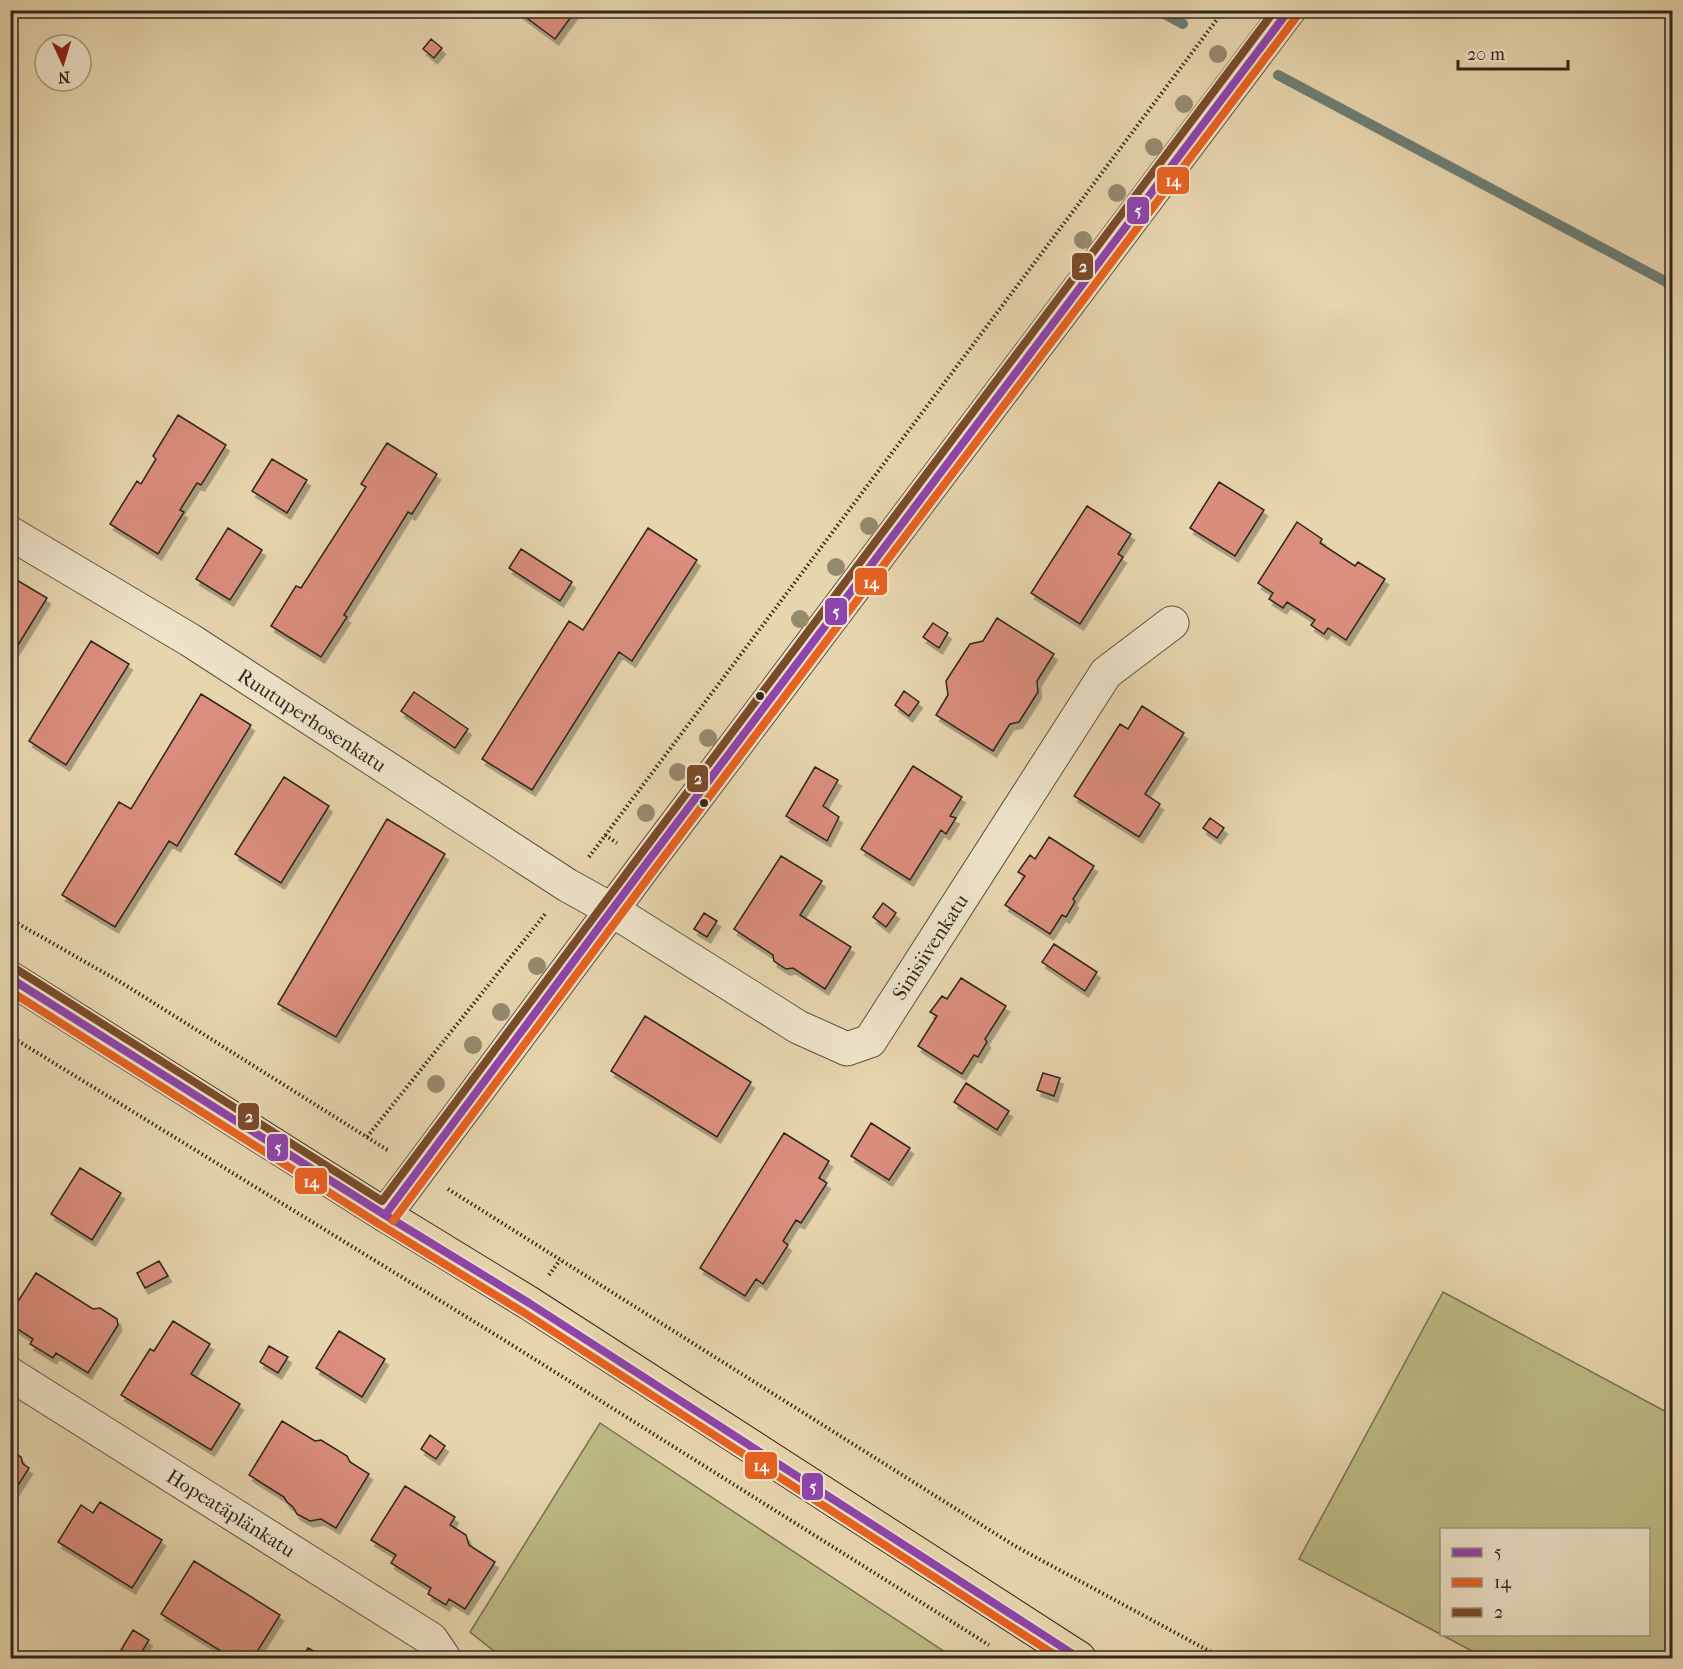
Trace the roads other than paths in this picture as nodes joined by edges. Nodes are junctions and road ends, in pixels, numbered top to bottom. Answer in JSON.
{"nodes":[{"id":1,"x":1289,"y":10,"type":"edge"},
{"id":2,"x":10,"y":533,"type":"edge"},
{"id":3,"x":1172,"y":623,"type":"dead end"},
{"id":4,"x":612,"y":910,"type":"junction"},
{"id":5,"x":10,"y":978,"type":"edge"},
{"id":6,"x":385,"y":1215,"type":"junction"},
{"id":7,"x":10,"y":1374,"type":"edge"},
{"id":8,"x":444,"y":1659,"type":"edge"},
{"id":9,"x":1079,"y":1659,"type":"edge"}],
"edges":[{"from":1,"to":4,"type":"street"},
{"from":2,"to":4,"type":"street","name":"Ruutuperhosenkatu"},
{"from":3,"to":4,"type":"street","name":"Sinisiivenkatu"},
{"from":4,"to":6,"type":"street"},
{"from":5,"to":6,"type":"main road"},
{"from":6,"to":9,"type":"main road"},
{"from":7,"to":8,"type":"street","name":"Hopeatäplänkatu"}]}
